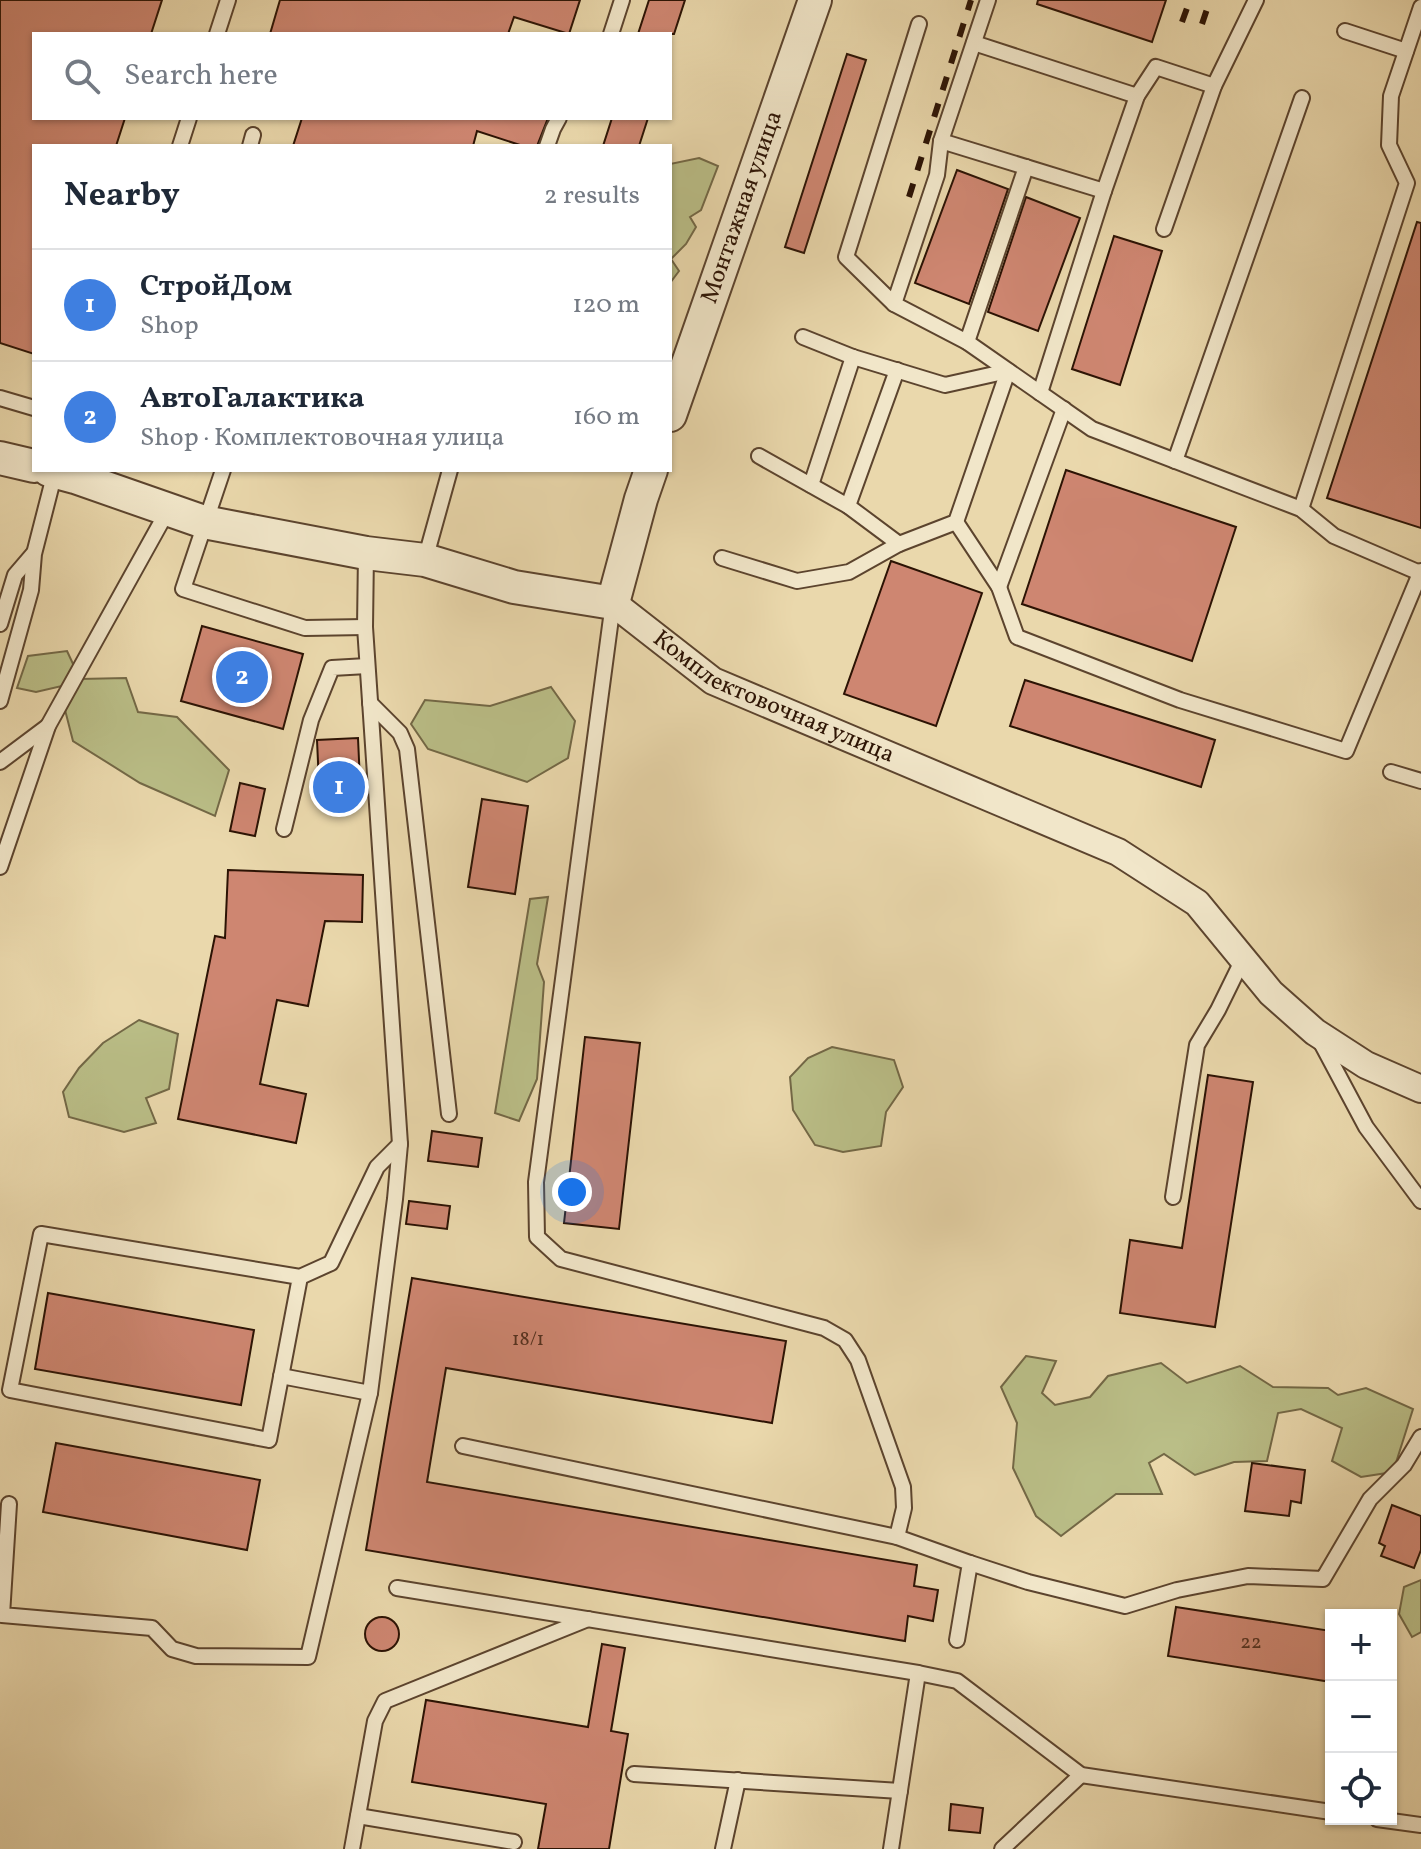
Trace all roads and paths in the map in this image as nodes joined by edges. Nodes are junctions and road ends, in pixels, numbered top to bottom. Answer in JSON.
{"nodes":[{"id":1,"x":228,"y":0,"type":"edge"},
{"id":2,"x":622,"y":0,"type":"edge"},
{"id":3,"x":815,"y":0,"type":"edge"},
{"id":4,"x":988,"y":0,"type":"edge"},
{"id":5,"x":1256,"y":0,"type":"edge"},
{"id":6,"x":1421,"y":7,"type":"edge"},
{"id":7,"x":919,"y":24,"type":"dead end"},
{"id":8,"x":1345,"y":31,"type":"dead end"},
{"id":9,"x":218,"y":32,"type":"edge"},
{"id":10,"x":612,"y":32,"type":"edge"},
{"id":11,"x":974,"y":43,"type":"junction"},
{"id":12,"x":1406,"y":51,"type":"junction"},
{"id":13,"x":1214,"y":86,"type":"junction"},
{"id":14,"x":1137,"y":96,"type":"junction"},
{"id":15,"x":1302,"y":98,"type":"dead end"},
{"id":16,"x":188,"y":120,"type":"edge"},
{"id":17,"x":558,"y":120,"type":"edge"},
{"id":18,"x":941,"y":141,"type":"junction"},
{"id":19,"x":181,"y":144,"type":"edge"},
{"id":20,"x":548,"y":144,"type":"edge"},
{"id":21,"x":1026,"y":167,"type":"junction"},
{"id":22,"x":1104,"y":191,"type":"junction"},
{"id":23,"x":1164,"y":229,"type":"dead end"},
{"id":24,"x":894,"y":304,"type":"junction"},
{"id":25,"x":803,"y":337,"type":"dead end"},
{"id":26,"x":967,"y":342,"type":"junction"},
{"id":27,"x":853,"y":357,"type":"junction"},
{"id":28,"x":897,"y":370,"type":"junction"},
{"id":29,"x":1008,"y":371,"type":"junction"},
{"id":30,"x":1040,"y":393,"type":"junction"},
{"id":31,"x":0,"y":398,"type":"edge"},
{"id":32,"x":32,"y":407,"type":"edge"},
{"id":33,"x":672,"y":409,"type":"edge"},
{"id":34,"x":1064,"y":409,"type":"junction"},
{"id":35,"x":759,"y":456,"type":"dead end"},
{"id":36,"x":0,"y":458,"type":"edge"},
{"id":37,"x":1175,"y":461,"type":"junction"},
{"id":38,"x":32,"y":465,"type":"edge"},
{"id":39,"x":58,"y":472,"type":"edge"},
{"id":40,"x":61,"y":472,"type":"edge"},
{"id":41,"x":222,"y":472,"type":"edge"},
{"id":42,"x":449,"y":472,"type":"edge"},
{"id":43,"x":650,"y":472,"type":"edge"},
{"id":44,"x":811,"y":485,"type":"junction"},
{"id":45,"x":848,"y":506,"type":"junction"},
{"id":46,"x":1301,"y":509,"type":"junction"},
{"id":47,"x":169,"y":510,"type":"junction"},
{"id":48,"x":204,"y":522,"type":"junction"},
{"id":49,"x":956,"y":522,"type":"junction"},
{"id":50,"x":899,"y":544,"type":"junction"},
{"id":51,"x":366,"y":553,"type":"junction"},
{"id":52,"x":34,"y":554,"type":"junction"},
{"id":53,"x":722,"y":558,"type":"dead end"},
{"id":54,"x":425,"y":560,"type":"junction"},
{"id":55,"x":1420,"y":572,"type":"edge"},
{"id":56,"x":999,"y":587,"type":"junction"},
{"id":57,"x":613,"y":603,"type":"junction"},
{"id":58,"x":0,"y":624,"type":"edge"},
{"id":59,"x":365,"y":627,"type":"junction"},
{"id":60,"x":367,"y":666,"type":"junction"},
{"id":61,"x":0,"y":701,"type":"edge"},
{"id":62,"x":370,"y":703,"type":"junction"},
{"id":63,"x":48,"y":726,"type":"junction"},
{"id":64,"x":0,"y":762,"type":"edge"},
{"id":65,"x":1391,"y":772,"type":"dead end"},
{"id":66,"x":1421,"y":781,"type":"edge"},
{"id":67,"x":284,"y":829,"type":"dead end"},
{"id":68,"x":0,"y":867,"type":"edge"},
{"id":69,"x":1243,"y":959,"type":"junction"},
{"id":70,"x":1315,"y":1032,"type":"junction"},
{"id":71,"x":1421,"y":1089,"type":"edge"},
{"id":72,"x":449,"y":1114,"type":"dead end"},
{"id":73,"x":400,"y":1144,"type":"junction"},
{"id":74,"x":1173,"y":1197,"type":"dead end"},
{"id":75,"x":1421,"y":1201,"type":"edge"},
{"id":76,"x":300,"y":1277,"type":"junction"},
{"id":77,"x":281,"y":1376,"type":"junction"},
{"id":78,"x":370,"y":1393,"type":"junction"},
{"id":79,"x":1421,"y":1437,"type":"edge"},
{"id":80,"x":463,"y":1446,"type":"dead end"},
{"id":81,"x":9,"y":1504,"type":"dead end"},
{"id":82,"x":897,"y":1537,"type":"junction"},
{"id":83,"x":970,"y":1563,"type":"junction"},
{"id":84,"x":397,"y":1588,"type":"dead end"},
{"id":85,"x":589,"y":1619,"type":"junction"},
{"id":86,"x":957,"y":1640,"type":"dead end"},
{"id":87,"x":918,"y":1673,"type":"junction"},
{"id":88,"x":634,"y":1774,"type":"dead end"},
{"id":89,"x":1081,"y":1775,"type":"junction"},
{"id":90,"x":738,"y":1780,"type":"junction"},
{"id":91,"x":900,"y":1791,"type":"junction"},
{"id":92,"x":1325,"y":1811,"type":"edge"},
{"id":93,"x":358,"y":1816,"type":"junction"},
{"id":94,"x":1397,"y":1822,"type":"edge"},
{"id":95,"x":1421,"y":1825,"type":"edge"},
{"id":96,"x":514,"y":1842,"type":"dead end"},
{"id":97,"x":352,"y":1849,"type":"edge"},
{"id":98,"x":723,"y":1849,"type":"edge"},
{"id":99,"x":891,"y":1849,"type":"edge"},
{"id":100,"x":1002,"y":1849,"type":"edge"}],
"edges":[{"from":1,"to":9,"type":"lane"},
{"from":2,"to":10,"type":"lane"},
{"from":3,"to":33,"type":"street","name":"Монтажная улица"},
{"from":4,"to":11,"type":"lane"},
{"from":5,"to":13,"type":"lane"},
{"from":6,"to":12,"type":"lane"},
{"from":7,"to":24,"type":"lane"},
{"from":8,"to":12,"type":"lane"},
{"from":11,"to":14,"type":"lane"},
{"from":11,"to":18,"type":"lane"},
{"from":12,"to":46,"type":"lane"},
{"from":13,"to":14,"type":"lane"},
{"from":13,"to":23,"type":"lane"},
{"from":14,"to":22,"type":"lane"},
{"from":15,"to":37,"type":"lane"},
{"from":16,"to":19,"type":"lane"},
{"from":17,"to":20,"type":"lane"},
{"from":18,"to":21,"type":"lane"},
{"from":18,"to":24,"type":"lane"},
{"from":21,"to":22,"type":"lane"},
{"from":21,"to":26,"type":"lane"},
{"from":22,"to":30,"type":"lane"},
{"from":24,"to":26,"type":"lane"},
{"from":25,"to":27,"type":"lane"},
{"from":26,"to":29,"type":"lane"},
{"from":27,"to":28,"type":"lane"},
{"from":27,"to":44,"type":"lane"},
{"from":28,"to":29,"type":"lane"},
{"from":28,"to":45,"type":"lane"},
{"from":29,"to":30,"type":"lane"},
{"from":29,"to":49,"type":"lane"},
{"from":30,"to":34,"type":"lane"},
{"from":31,"to":32,"type":"lane"},
{"from":34,"to":37,"type":"lane"},
{"from":34,"to":56,"type":"lane"},
{"from":35,"to":44,"type":"lane"},
{"from":36,"to":38,"type":"street","name":"Комплектовочная улица"},
{"from":37,"to":46,"type":"lane"},
{"from":39,"to":52,"type":"lane"},
{"from":40,"to":47,"type":"street","name":"Комплектовочная улица"},
{"from":41,"to":48,"type":"lane"},
{"from":42,"to":54,"type":"lane"},
{"from":43,"to":57,"type":"street"},
{"from":44,"to":45,"type":"lane"},
{"from":45,"to":50,"type":"lane"},
{"from":46,"to":55,"type":"lane"},
{"from":47,"to":48,"type":"street","name":"Комплектовочная улица"},
{"from":47,"to":63,"type":"lane"},
{"from":48,"to":51,"type":"street","name":"Комплектовочная улица"},
{"from":48,"to":59,"type":"lane"},
{"from":49,"to":50,"type":"lane"},
{"from":49,"to":56,"type":"lane"},
{"from":50,"to":53,"type":"lane"},
{"from":51,"to":54,"type":"street","name":"Комплектовочная улица"},
{"from":51,"to":59,"type":"lane"},
{"from":52,"to":58,"type":"lane"},
{"from":52,"to":61,"type":"lane"},
{"from":54,"to":57,"type":"street","name":"Комплектовочная улица"},
{"from":55,"to":56,"type":"lane"},
{"from":57,"to":69,"type":"street","name":"Комплектовочная улица"},
{"from":57,"to":82,"type":"lane"},
{"from":59,"to":60,"type":"lane"},
{"from":60,"to":62,"type":"lane"},
{"from":60,"to":67,"type":"lane"},
{"from":62,"to":72,"type":"lane"},
{"from":62,"to":73,"type":"lane"},
{"from":63,"to":64,"type":"lane"},
{"from":63,"to":68,"type":"lane"},
{"from":65,"to":66,"type":"lane"},
{"from":69,"to":70,"type":"street","name":"Комплектовочная улица"},
{"from":69,"to":74,"type":"lane"},
{"from":70,"to":71,"type":"street","name":"Комплектовочная улица"},
{"from":70,"to":75,"type":"lane"},
{"from":73,"to":76,"type":"lane"},
{"from":73,"to":78,"type":"lane"},
{"from":76,"to":77,"type":"lane"},
{"from":76,"to":77,"type":"lane"},
{"from":77,"to":78,"type":"lane"},
{"from":78,"to":81,"type":"lane"},
{"from":79,"to":83,"type":"lane"},
{"from":80,"to":82,"type":"lane"},
{"from":82,"to":83,"type":"lane"},
{"from":83,"to":86,"type":"lane"},
{"from":84,"to":85,"type":"lane"},
{"from":85,"to":87,"type":"lane"},
{"from":85,"to":93,"type":"lane"},
{"from":87,"to":89,"type":"lane"},
{"from":87,"to":91,"type":"lane"},
{"from":88,"to":90,"type":"lane"},
{"from":89,"to":92,"type":"lane"},
{"from":89,"to":100,"type":"lane"},
{"from":90,"to":91,"type":"lane"},
{"from":90,"to":98,"type":"lane"},
{"from":91,"to":99,"type":"lane"},
{"from":93,"to":96,"type":"lane"},
{"from":93,"to":97,"type":"lane"},
{"from":94,"to":95,"type":"lane"}]}
